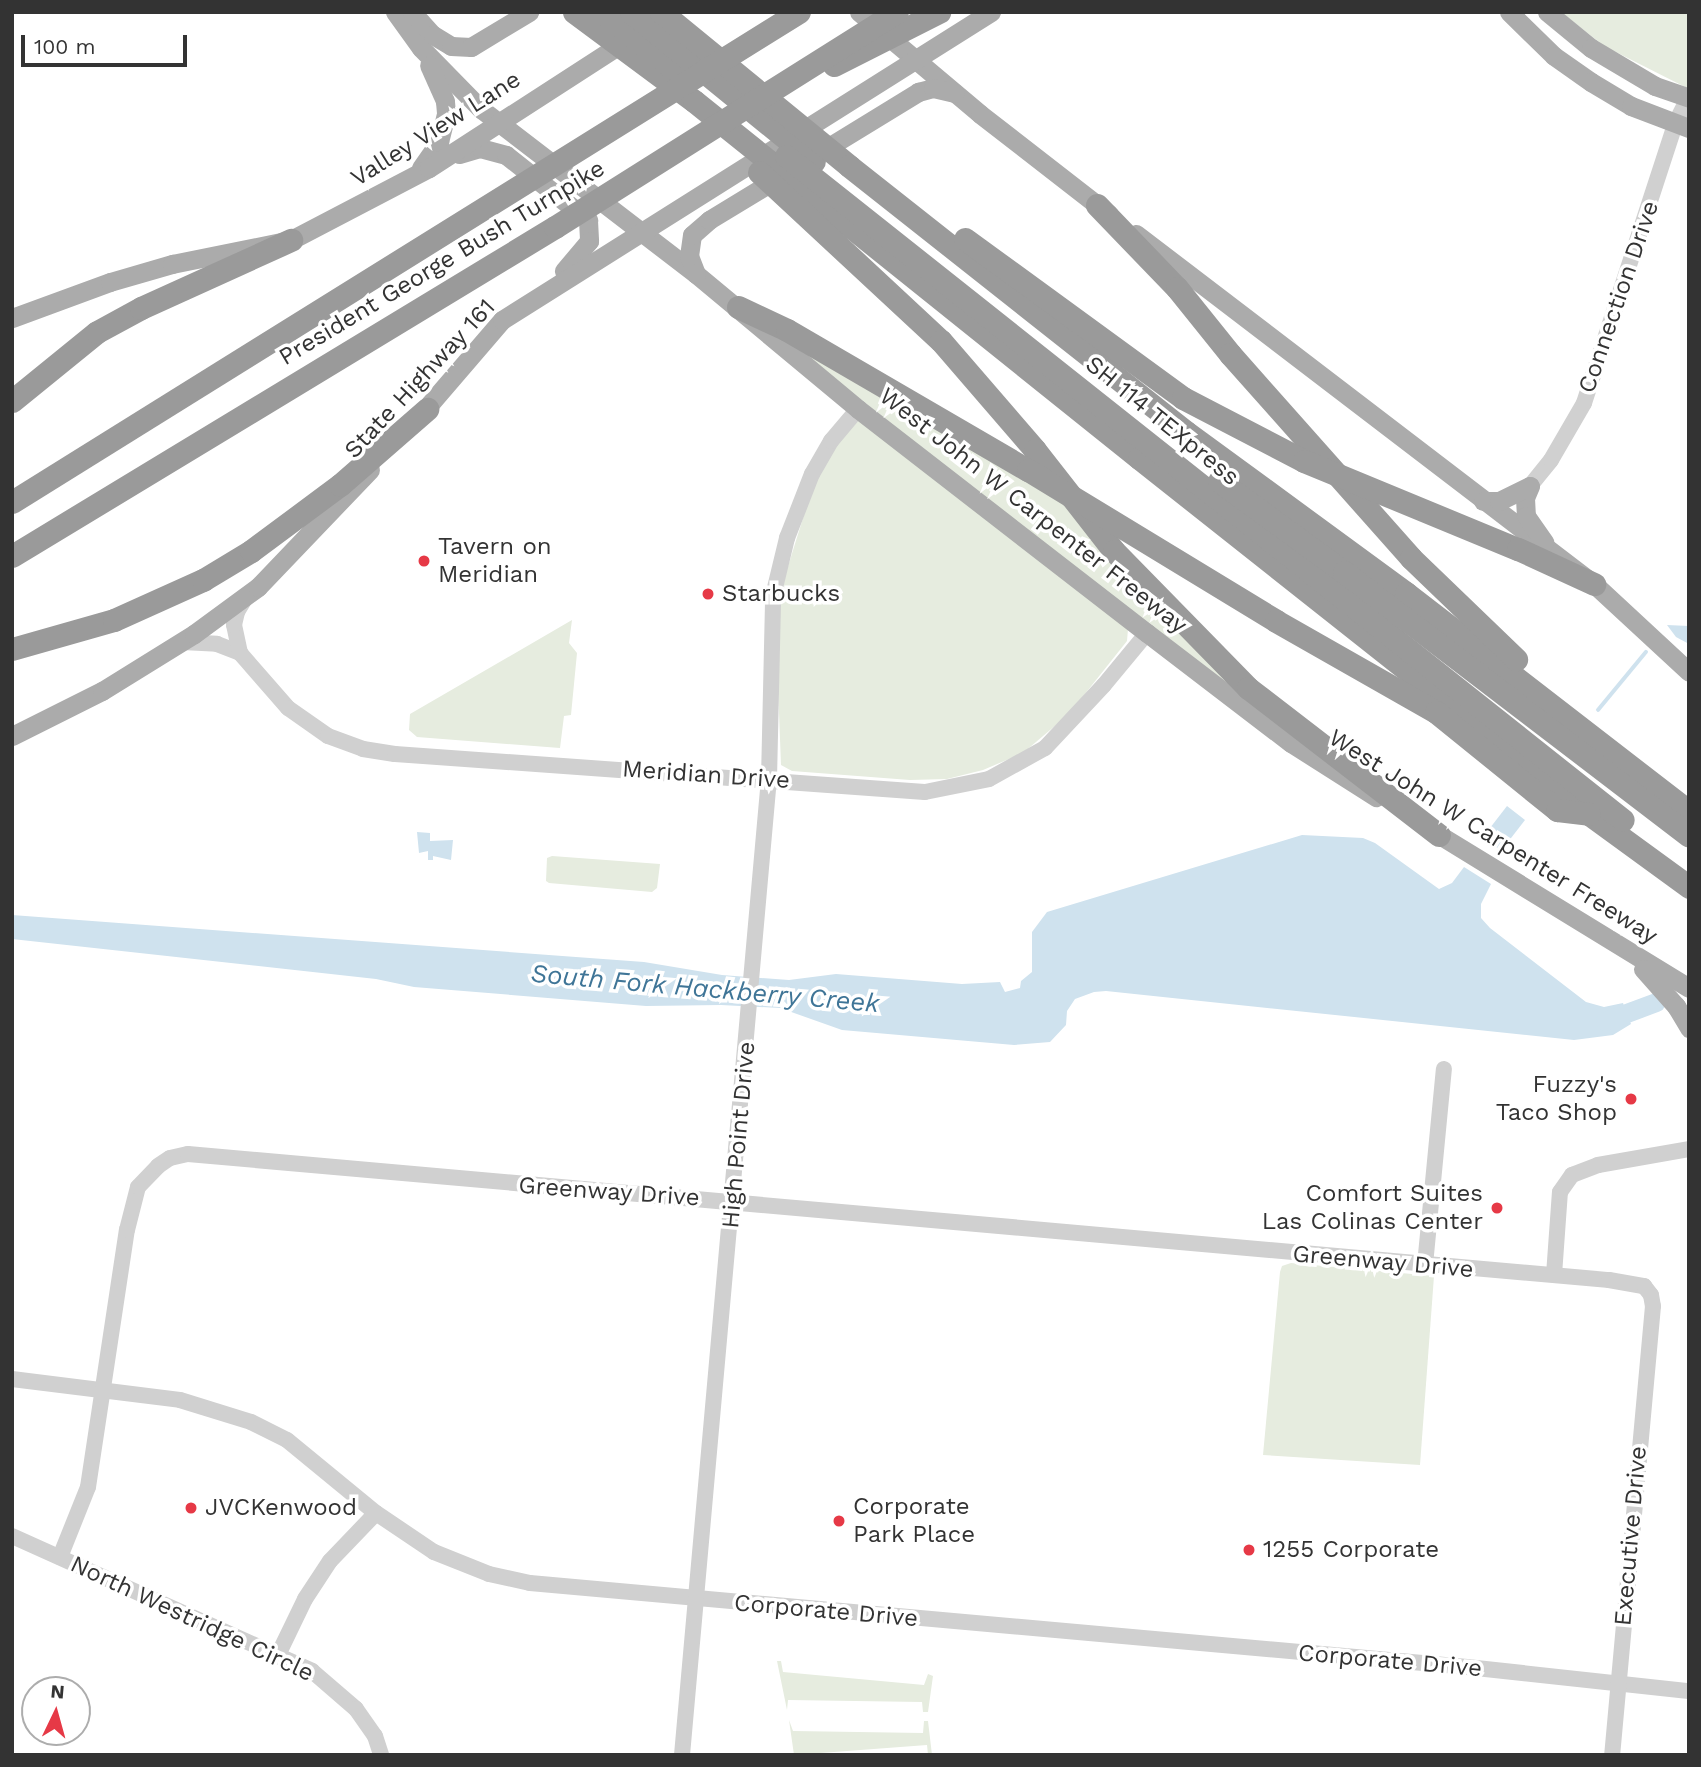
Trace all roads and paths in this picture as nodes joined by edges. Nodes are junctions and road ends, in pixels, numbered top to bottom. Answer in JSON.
{"nodes":[{"id":1,"x":395,"y":12,"type":"edge"},
{"id":2,"x":412,"y":12,"type":"edge"},
{"id":3,"x":529,"y":12,"type":"edge"},
{"id":4,"x":574,"y":12,"type":"edge"},
{"id":5,"x":601,"y":12,"type":"edge"},
{"id":6,"x":631,"y":12,"type":"edge"},
{"id":7,"x":661,"y":12,"type":"edge"},
{"id":8,"x":672,"y":12,"type":"edge"},
{"id":9,"x":799,"y":12,"type":"edge"},
{"id":10,"x":859,"y":12,"type":"edge"},
{"id":11,"x":887,"y":12,"type":"edge"},
{"id":12,"x":897,"y":12,"type":"edge"},
{"id":13,"x":939,"y":12,"type":"edge"},
{"id":14,"x":991,"y":12,"type":"edge"},
{"id":15,"x":1509,"y":12,"type":"edge"},
{"id":16,"x":1526,"y":12,"type":"edge"},
{"id":17,"x":1547,"y":12,"type":"edge"},
{"id":18,"x":785,"y":19,"type":"edge"},
{"id":19,"x":963,"y":30,"type":"junction"},
{"id":20,"x":1576,"y":37,"type":"junction"},
{"id":21,"x":421,"y":48,"type":"junction"},
{"id":22,"x":918,"y":59,"type":"junction"},
{"id":23,"x":955,"y":93,"type":"junction"},
{"id":24,"x":1688,"y":98,"type":"edge"},
{"id":25,"x":758,"y":99,"type":"junction"},
{"id":26,"x":694,"y":100,"type":"junction"},
{"id":27,"x":498,"y":122,"type":"junction"},
{"id":28,"x":1682,"y":126,"type":"edge"},
{"id":29,"x":849,"y":166,"type":"junction"},
{"id":30,"x":423,"y":171,"type":"junction"},
{"id":31,"x":1097,"y":205,"type":"junction"},
{"id":32,"x":641,"y":230,"type":"junction"},
{"id":33,"x":290,"y":240,"type":"junction"},
{"id":34,"x":696,"y":274,"type":"junction"},
{"id":35,"x":550,"y":288,"type":"junction"},
{"id":36,"x":738,"y":307,"type":"junction"},
{"id":37,"x":12,"y":318,"type":"edge"},
{"id":38,"x":12,"y":401,"type":"edge"},
{"id":39,"x":426,"y":409,"type":"junction"},
{"id":40,"x":858,"y":409,"type":"junction"},
{"id":41,"x":1530,"y":486,"type":"junction"},
{"id":42,"x":1483,"y":500,"type":"junction"},
{"id":43,"x":12,"y":502,"type":"edge"},
{"id":44,"x":12,"y":556,"type":"edge"},
{"id":45,"x":1556,"y":557,"type":"junction"},
{"id":46,"x":1594,"y":584,"type":"junction"},
{"id":47,"x":248,"y":594,"type":"junction"},
{"id":48,"x":1147,"y":633,"type":"junction"},
{"id":49,"x":182,"y":642,"type":"junction"},
{"id":50,"x":12,"y":649,"type":"edge"},
{"id":51,"x":240,"y":653,"type":"junction"},
{"id":52,"x":1689,"y":672,"type":"edge"},
{"id":53,"x":12,"y":736,"type":"edge"},
{"id":54,"x":769,"y":779,"type":"junction"},
{"id":55,"x":1649,"y":780,"type":"junction"},
{"id":56,"x":1689,"y":812,"type":"edge"},
{"id":57,"x":1589,"y":814,"type":"junction"},
{"id":58,"x":1438,"y":835,"type":"junction"},
{"id":59,"x":1689,"y":836,"type":"edge"},
{"id":60,"x":1689,"y":872,"type":"edge"},
{"id":61,"x":1689,"y":887,"type":"edge"},
{"id":62,"x":1627,"y":953,"type":"junction"},
{"id":63,"x":1689,"y":988,"type":"edge"},
{"id":64,"x":1689,"y":1028,"type":"edge"},
{"id":65,"x":1444,"y":1069,"type":"dead end"},
{"id":66,"x":1689,"y":1149,"type":"edge"},
{"id":67,"x":733,"y":1202,"type":"junction"},
{"id":68,"x":1424,"y":1265,"type":"junction"},
{"id":69,"x":1554,"y":1275,"type":"junction"},
{"id":70,"x":1651,"y":1317,"type":"joint"},
{"id":71,"x":12,"y":1379,"type":"edge"},
{"id":72,"x":105,"y":1391,"type":"junction"},
{"id":73,"x":376,"y":1513,"type":"junction"},
{"id":74,"x":12,"y":1536,"type":"edge"},
{"id":75,"x":60,"y":1557,"type":"junction"},
{"id":76,"x":696,"y":1599,"type":"junction"},
{"id":77,"x":277,"y":1657,"type":"junction"},
{"id":78,"x":1619,"y":1685,"type":"junction"},
{"id":79,"x":1689,"y":1691,"type":"edge"},
{"id":80,"x":381,"y":1755,"type":"edge"},
{"id":81,"x":682,"y":1755,"type":"edge"},
{"id":82,"x":1612,"y":1755,"type":"edge"}],
"edges":[{"from":1,"to":21,"type":"main road","name":"West John W Carpenter Freeway"},
{"from":2,"to":3,"type":"main road"},
{"from":4,"to":26,"type":"highway"},
{"from":5,"to":60,"type":"highway","name":"SH 114 TEXpress"},
{"from":6,"to":59,"type":"highway","name":"SH 114 TEXpress"},
{"from":7,"to":29,"type":"highway"},
{"from":8,"to":27,"type":"main road","name":"Valley View Lane"},
{"from":9,"to":18,"type":"highway","name":"President George Bush Turnpike"},
{"from":10,"to":22,"type":"main road"},
{"from":11,"to":19,"type":"main road"},
{"from":12,"to":25,"type":"highway","name":"President George Bush Turnpike"},
{"from":13,"to":25,"type":"highway"},
{"from":14,"to":19,"type":"main road","name":"State Highway 161"},
{"from":15,"to":28,"type":"main road"},
{"from":16,"to":20,"type":"main road"},
{"from":17,"to":20,"type":"main road"},
{"from":18,"to":43,"type":"highway","name":"President George Bush Turnpike"},
{"from":19,"to":22,"type":"main road","name":"State Highway 161"},
{"from":20,"to":24,"type":"main road"},
{"from":21,"to":27,"type":"main road","name":"West John W Carpenter Freeway"},
{"from":21,"to":30,"type":"main road"},
{"from":22,"to":23,"type":"main road"},
{"from":22,"to":32,"type":"main road","name":"State Highway 161"},
{"from":23,"to":31,"type":"main road"},
{"from":23,"to":34,"type":"main road"},
{"from":24,"to":28,"type":"street","name":"Connection Drive"},
{"from":25,"to":44,"type":"highway","name":"President George Bush Turnpike"},
{"from":26,"to":57,"type":"highway"},
{"from":26,"to":58,"type":"highway"},
{"from":27,"to":30,"type":"main road","name":"Valley View Lane"},
{"from":27,"to":32,"type":"main road","name":"West John W Carpenter Freeway"},
{"from":28,"to":41,"type":"street","name":"Connection Drive"},
{"from":29,"to":46,"type":"highway"},
{"from":29,"to":55,"type":"highway"},
{"from":30,"to":33,"type":"main road","name":"Valley View Lane"},
{"from":30,"to":35,"type":"main road"},
{"from":31,"to":42,"type":"main road"},
{"from":31,"to":55,"type":"highway"},
{"from":32,"to":34,"type":"main road","name":"West John W Carpenter Freeway"},
{"from":32,"to":35,"type":"main road","name":"State Highway 161"},
{"from":33,"to":37,"type":"main road","name":"Valley View Lane"},
{"from":33,"to":38,"type":"highway"},
{"from":34,"to":36,"type":"main road","name":"West John W Carpenter Freeway"},
{"from":35,"to":39,"type":"main road","name":"State Highway 161"},
{"from":36,"to":40,"type":"main road","name":"West John W Carpenter Freeway"},
{"from":36,"to":57,"type":"highway"},
{"from":39,"to":47,"type":"main road","name":"State Highway 161"},
{"from":39,"to":50,"type":"highway"},
{"from":40,"to":48,"type":"main road","name":"West John W Carpenter Freeway"},
{"from":40,"to":54,"type":"street","name":"High Point Drive"},
{"from":41,"to":42,"type":"main road"},
{"from":41,"to":45,"type":"main road"},
{"from":42,"to":45,"type":"main road"},
{"from":45,"to":46,"type":"main road"},
{"from":46,"to":52,"type":"main road"},
{"from":47,"to":49,"type":"main road","name":"State Highway 161"},
{"from":47,"to":51,"type":"street"},
{"from":48,"to":54,"type":"street","name":"Meridian Drive"},
{"from":48,"to":58,"type":"main road","name":"West John W Carpenter Freeway"},
{"from":49,"to":51,"type":"street"},
{"from":49,"to":53,"type":"main road","name":"State Highway 161"},
{"from":51,"to":54,"type":"street","name":"Meridian Drive"},
{"from":54,"to":67,"type":"street","name":"High Point Drive"},
{"from":55,"to":56,"type":"highway"},
{"from":57,"to":61,"type":"highway"},
{"from":58,"to":62,"type":"main road","name":"West John W Carpenter Freeway"},
{"from":62,"to":63,"type":"main road","name":"West John W Carpenter Freeway"},
{"from":62,"to":64,"type":"main road"},
{"from":65,"to":68,"type":"street"},
{"from":66,"to":69,"type":"street"},
{"from":67,"to":68,"type":"street","name":"Greenway Drive"},
{"from":67,"to":72,"type":"street","name":"Greenway Drive"},
{"from":67,"to":76,"type":"street","name":"High Point Drive"},
{"from":68,"to":69,"type":"street","name":"Greenway Drive"},
{"from":69,"to":70,"type":"street","name":"Greenway Drive"},
{"from":70,"to":78,"type":"street","name":"Executive Drive"},
{"from":71,"to":72,"type":"street","name":"Corporate Drive"},
{"from":72,"to":73,"type":"street","name":"Corporate Drive"},
{"from":72,"to":75,"type":"street","name":"Greenway Drive"},
{"from":73,"to":76,"type":"street","name":"Corporate Drive"},
{"from":73,"to":77,"type":"street"},
{"from":74,"to":75,"type":"street","name":"North Westridge Circle"},
{"from":75,"to":77,"type":"street","name":"North Westridge Circle"},
{"from":76,"to":78,"type":"street","name":"Corporate Drive"},
{"from":76,"to":81,"type":"street","name":"High Point Drive"},
{"from":77,"to":80,"type":"street","name":"North Westridge Circle"},
{"from":78,"to":79,"type":"street","name":"Corporate Drive"},
{"from":78,"to":82,"type":"street","name":"Executive Drive"}]}
